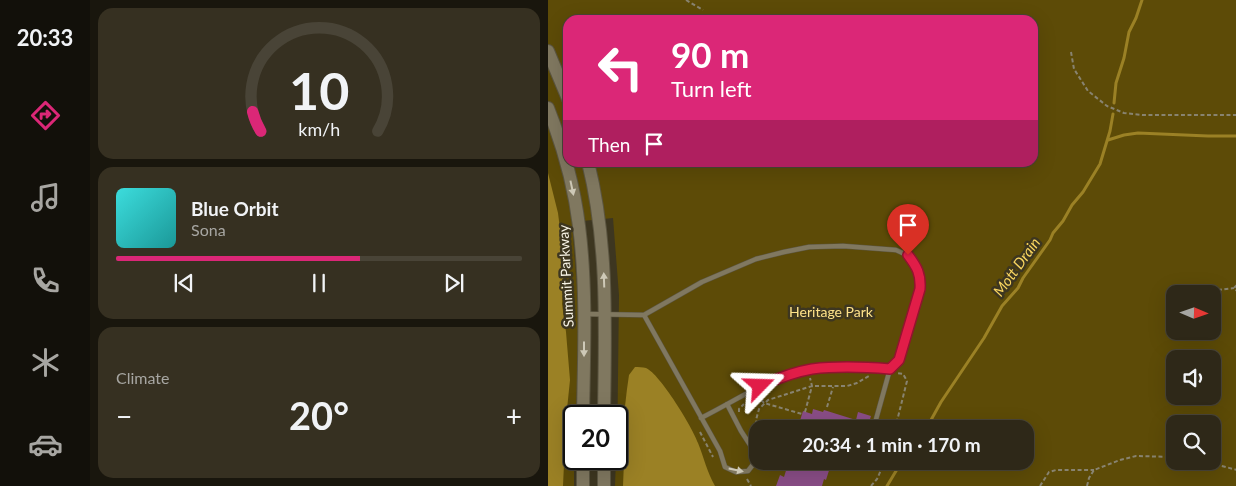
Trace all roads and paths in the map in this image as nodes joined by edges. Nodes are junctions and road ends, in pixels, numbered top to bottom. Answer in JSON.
{"nodes":[{"id":1,"x":686,"y":0,"type":"edge"},
{"id":2,"x":703,"y":10,"type":"dead end"},
{"id":3,"x":548,"y":51,"type":"edge"},
{"id":4,"x":1071,"y":52,"type":"dead end"},
{"id":5,"x":563,"y":87,"type":"edge"},
{"id":6,"x":548,"y":108,"type":"edge"},
{"id":7,"x":1236,"y":115,"type":"edge"},
{"id":8,"x":563,"y":151,"type":"edge"},
{"id":9,"x":567,"y":167,"type":"edge"},
{"id":10,"x":589,"y":167,"type":"edge"},
{"id":11,"x":1236,"y":285,"type":"edge"},
{"id":12,"x":1235,"y":290,"type":"edge"},
{"id":13,"x":1221,"y":291,"type":"edge"},
{"id":14,"x":584,"y":314,"type":"junction"},
{"id":15,"x":605,"y":314,"type":"junction"},
{"id":16,"x":644,"y":315,"type":"junction"},
{"id":17,"x":890,"y":369,"type":"junction"},
{"id":18,"x":889,"y":374,"type":"junction"},
{"id":19,"x":812,"y":386,"type":"junction"},
{"id":20,"x":833,"y":386,"type":"junction"},
{"id":21,"x":751,"y":400,"type":"dead end"},
{"id":22,"x":744,"y":403,"type":"dead end"},
{"id":23,"x":764,"y":403,"type":"junction"},
{"id":24,"x":727,"y":404,"type":"junction"},
{"id":25,"x":583,"y":405,"type":"edge"},
{"id":26,"x":604,"y":405,"type":"edge"},
{"id":27,"x":827,"y":407,"type":"dead end"},
{"id":28,"x":805,"y":412,"type":"dead end"},
{"id":29,"x":802,"y":414,"type":"dead end"},
{"id":30,"x":701,"y":418,"type":"junction"},
{"id":31,"x":740,"y":418,"type":"dead end"},
{"id":32,"x":756,"y":420,"type":"edge"},
{"id":33,"x":876,"y":420,"type":"edge"},
{"id":34,"x":897,"y":420,"type":"edge"},
{"id":35,"x":1166,"y":457,"type":"edge"},
{"id":36,"x":1221,"y":466,"type":"edge"},
{"id":37,"x":583,"y":470,"type":"edge"},
{"id":38,"x":604,"y":470,"type":"edge"},
{"id":39,"x":881,"y":470,"type":"edge"},
{"id":40,"x":1094,"y":470,"type":"junction"},
{"id":41,"x":1236,"y":470,"type":"edge"},
{"id":42,"x":747,"y":479,"type":"dead end"},
{"id":43,"x":583,"y":486,"type":"edge"},
{"id":44,"x":604,"y":486,"type":"edge"},
{"id":45,"x":751,"y":486,"type":"edge"},
{"id":46,"x":871,"y":486,"type":"edge"},
{"id":47,"x":1040,"y":486,"type":"edge"},
{"id":48,"x":1087,"y":486,"type":"edge"}],
"edges":[{"from":1,"to":2,"type":"path"},
{"from":3,"to":5,"type":"street"},
{"from":4,"to":7,"type":"path"},
{"from":6,"to":8,"type":"street","name":"Summit Parkway","one_way":true},
{"from":9,"to":14,"type":"street","name":"Summit Parkway","one_way":true},
{"from":15,"to":10,"type":"street","one_way":true},
{"from":11,"to":12,"type":"path"},
{"from":12,"to":13,"type":"path"},
{"from":14,"to":15,"type":"lane"},
{"from":14,"to":25,"type":"street","name":"Summit Parkway","one_way":true},
{"from":15,"to":16,"type":"lane"},
{"from":15,"to":26,"type":"street"},
{"from":16,"to":17,"type":"lane"},
{"from":16,"to":30,"type":"lane"},
{"from":17,"to":18,"type":"lane"},
{"from":17,"to":24,"type":"lane"},
{"from":18,"to":20,"type":"path"},
{"from":18,"to":33,"type":"lane"},
{"from":18,"to":34,"type":"path"},
{"from":19,"to":20,"type":"path"},
{"from":19,"to":23,"type":"path"},
{"from":19,"to":28,"type":"path"},
{"from":20,"to":27,"type":"path"},
{"from":21,"to":23,"type":"path"},
{"from":22,"to":31,"type":"path"},
{"from":23,"to":29,"type":"path"},
{"from":23,"to":32,"type":"path"},
{"from":24,"to":30,"type":"lane"},
{"from":30,"to":24,"type":"lane","one_way":true},
{"from":35,"to":40,"type":"path"},
{"from":36,"to":41,"type":"path"},
{"from":37,"to":43,"type":"street"},
{"from":38,"to":44,"type":"street"},
{"from":39,"to":46,"type":"path"},
{"from":40,"to":47,"type":"path"},
{"from":40,"to":48,"type":"path"},
{"from":42,"to":45,"type":"path"}]}
